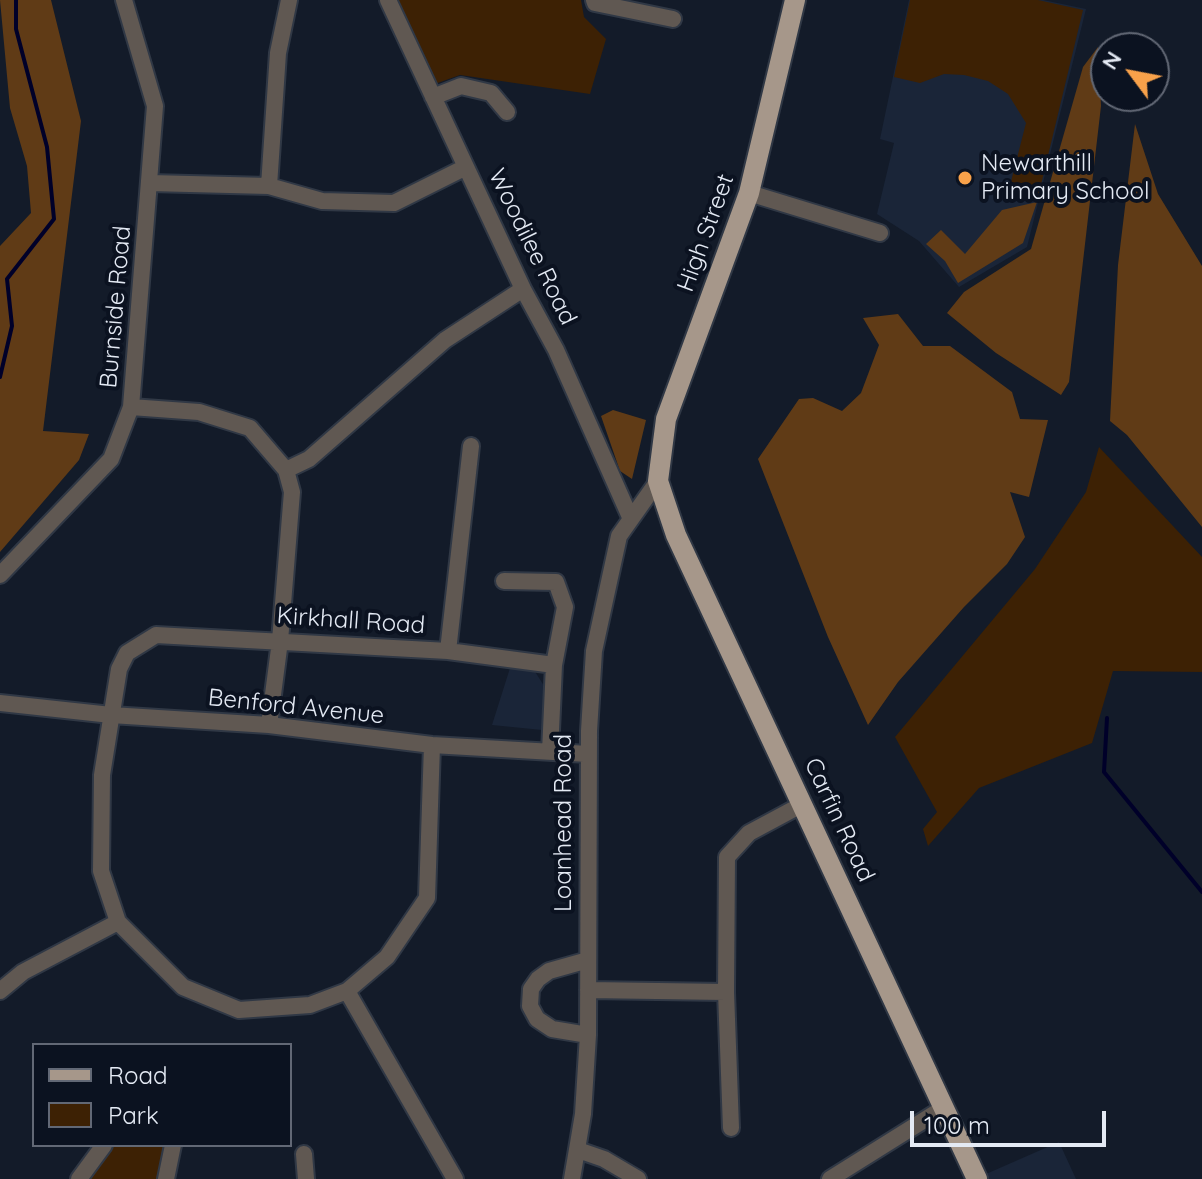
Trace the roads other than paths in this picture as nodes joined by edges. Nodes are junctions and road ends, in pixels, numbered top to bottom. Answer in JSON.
{"nodes":[{"id":1,"x":124,"y":0,"type":"edge"},
{"id":2,"x":289,"y":0,"type":"edge"},
{"id":3,"x":388,"y":0,"type":"edge"},
{"id":4,"x":594,"y":0,"type":"edge"},
{"id":5,"x":795,"y":0,"type":"edge"},
{"id":6,"x":673,"y":19,"type":"dead end"},
{"id":7,"x":433,"y":97,"type":"junction"},
{"id":8,"x":507,"y":112,"type":"dead end"},
{"id":9,"x":466,"y":167,"type":"junction"},
{"id":10,"x":150,"y":183,"type":"junction"},
{"id":11,"x":269,"y":186,"type":"junction"},
{"id":12,"x":749,"y":193,"type":"junction"},
{"id":13,"x":880,"y":233,"type":"dead end"},
{"id":14,"x":523,"y":289,"type":"junction"},
{"id":15,"x":131,"y":407,"type":"junction"},
{"id":16,"x":471,"y":446,"type":"dead end"},
{"id":17,"x":286,"y":470,"type":"junction"},
{"id":18,"x":658,"y":481,"type":"junction"},
{"id":19,"x":630,"y":517,"type":"junction"},
{"id":20,"x":0,"y":575,"type":"edge"},
{"id":21,"x":504,"y":581,"type":"dead end"},
{"id":22,"x":280,"y":641,"type":"junction"},
{"id":23,"x":448,"y":651,"type":"junction"},
{"id":24,"x":554,"y":665,"type":"junction"},
{"id":25,"x":0,"y":703,"type":"edge"},
{"id":26,"x":111,"y":715,"type":"junction"},
{"id":27,"x":269,"y":725,"type":"junction"},
{"id":28,"x":432,"y":745,"type":"junction"},
{"id":29,"x":550,"y":752,"type":"junction"},
{"id":30,"x":588,"y":754,"type":"junction"},
{"id":31,"x":803,"y":804,"type":"junction"},
{"id":32,"x":118,"y":922,"type":"junction"},
{"id":33,"x":588,"y":960,"type":"junction"},
{"id":34,"x":588,"y":990,"type":"junction"},
{"id":35,"x":0,"y":991,"type":"edge"},
{"id":36,"x":347,"y":991,"type":"junction"},
{"id":37,"x":726,"y":992,"type":"junction"},
{"id":38,"x":588,"y":1035,"type":"junction"},
{"id":39,"x":945,"y":1107,"type":"junction"},
{"id":40,"x":731,"y":1128,"type":"dead end"},
{"id":41,"x":103,"y":1147,"type":"edge"},
{"id":42,"x":173,"y":1147,"type":"edge"},
{"id":43,"x":578,"y":1150,"type":"junction"},
{"id":44,"x":304,"y":1154,"type":"dead end"},
{"id":45,"x":79,"y":1179,"type":"edge"},
{"id":46,"x":166,"y":1179,"type":"edge"},
{"id":47,"x":306,"y":1179,"type":"edge"},
{"id":48,"x":455,"y":1179,"type":"edge"},
{"id":49,"x":572,"y":1179,"type":"edge"},
{"id":50,"x":638,"y":1179,"type":"edge"},
{"id":51,"x":830,"y":1179,"type":"edge"},
{"id":52,"x":977,"y":1179,"type":"edge"}],
"edges":[{"from":1,"to":10,"type":"street","name":"Burnside Road"},
{"from":2,"to":11,"type":"street"},
{"from":3,"to":7,"type":"street","name":"Woodilee Road"},
{"from":4,"to":6,"type":"street"},
{"from":5,"to":12,"type":"main road","name":"High Street"},
{"from":7,"to":8,"type":"street"},
{"from":7,"to":9,"type":"street","name":"Woodilee Road"},
{"from":9,"to":11,"type":"street"},
{"from":9,"to":14,"type":"street","name":"Woodilee Road"},
{"from":10,"to":11,"type":"street"},
{"from":10,"to":15,"type":"street","name":"Burnside Road"},
{"from":12,"to":13,"type":"street"},
{"from":12,"to":18,"type":"main road","name":"High Street"},
{"from":14,"to":17,"type":"street"},
{"from":14,"to":19,"type":"street","name":"Woodilee Road"},
{"from":15,"to":17,"type":"street"},
{"from":15,"to":20,"type":"street","name":"Burnside Road"},
{"from":16,"to":23,"type":"street"},
{"from":17,"to":22,"type":"street"},
{"from":18,"to":19,"type":"street","name":"Loanhead Road"},
{"from":18,"to":31,"type":"main road","name":"Carfin Road"},
{"from":19,"to":30,"type":"street","name":"Loanhead Road"},
{"from":21,"to":24,"type":"street"},
{"from":22,"to":23,"type":"street","name":"Kirkhall Road"},
{"from":22,"to":26,"type":"street","name":"Kirkhall Road"},
{"from":22,"to":27,"type":"street"},
{"from":23,"to":24,"type":"street","name":"Kirkhall Road"},
{"from":24,"to":29,"type":"street"},
{"from":25,"to":26,"type":"street","name":"Benford Avenue"},
{"from":26,"to":27,"type":"street","name":"Benford Avenue"},
{"from":26,"to":32,"type":"street","name":"Kirkhall Road"},
{"from":27,"to":28,"type":"street","name":"Benford Avenue"},
{"from":28,"to":29,"type":"street","name":"Benford Avenue"},
{"from":28,"to":36,"type":"street"},
{"from":29,"to":30,"type":"street","name":"Benford Avenue"},
{"from":30,"to":33,"type":"street","name":"Loanhead Road"},
{"from":31,"to":37,"type":"street"},
{"from":31,"to":39,"type":"main road","name":"Carfin Road"},
{"from":32,"to":35,"type":"street"},
{"from":32,"to":36,"type":"street"},
{"from":33,"to":34,"type":"street","name":"Loanhead Road"},
{"from":33,"to":38,"type":"street"},
{"from":34,"to":37,"type":"street"},
{"from":34,"to":38,"type":"street","name":"Loanhead Road"},
{"from":36,"to":48,"type":"street"},
{"from":37,"to":40,"type":"street"},
{"from":38,"to":43,"type":"street","name":"Loanhead Road"},
{"from":39,"to":51,"type":"street"},
{"from":39,"to":52,"type":"main road","name":"Carfin Road"},
{"from":41,"to":45,"type":"street"},
{"from":42,"to":46,"type":"street"},
{"from":43,"to":49,"type":"street","name":"Loanhead Road"},
{"from":43,"to":50,"type":"street"},
{"from":44,"to":47,"type":"street"}]}
